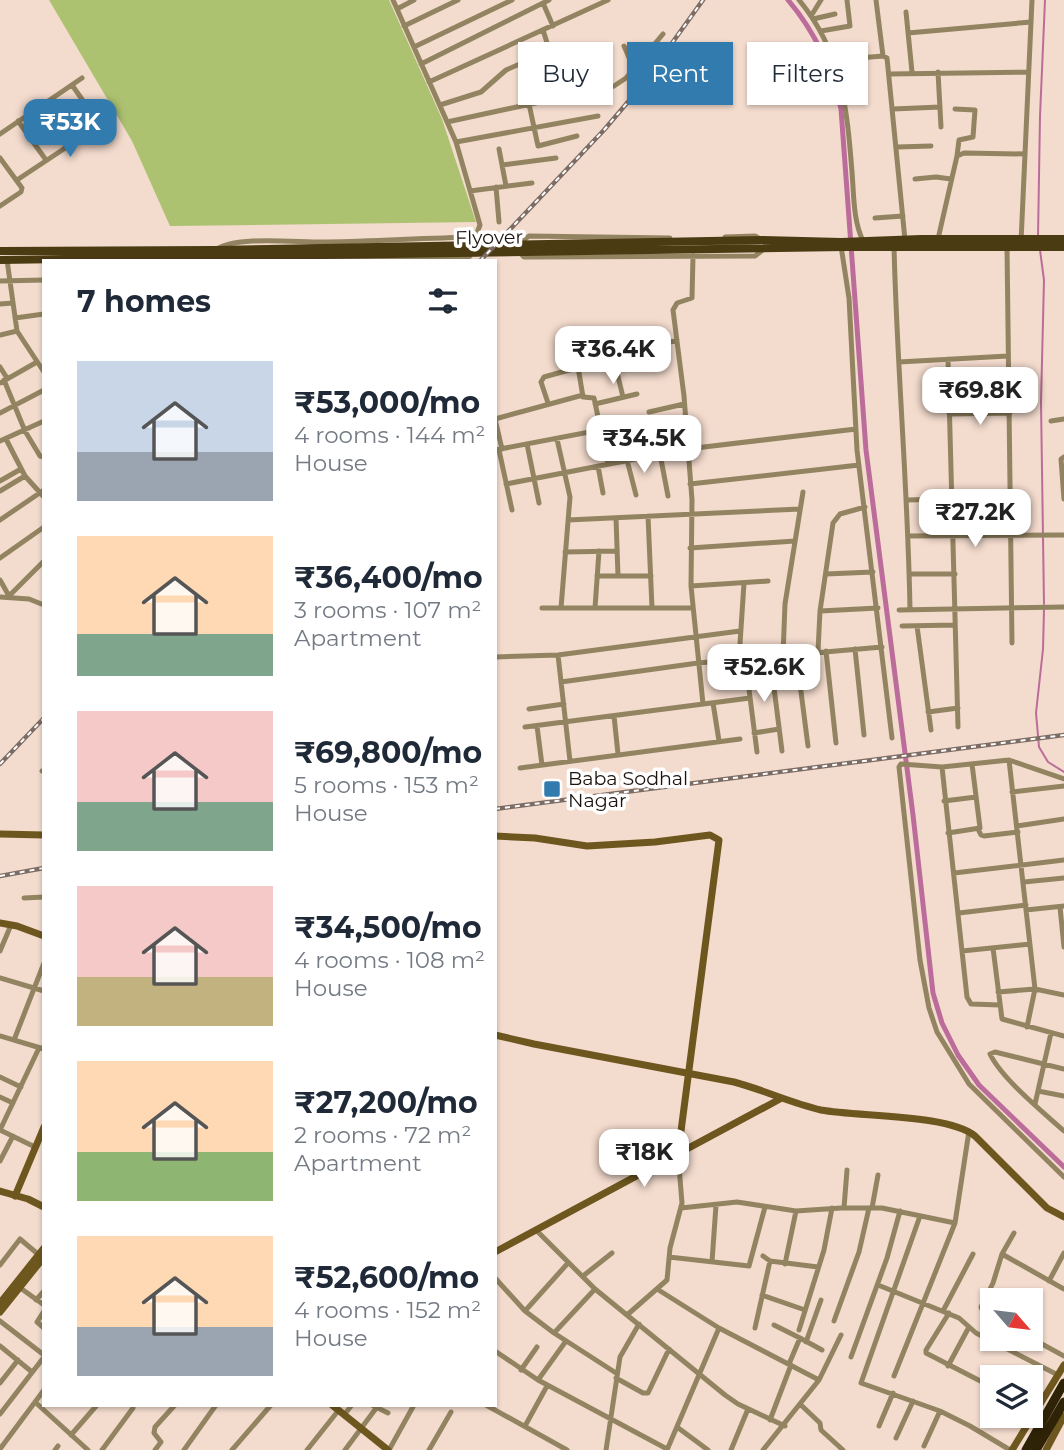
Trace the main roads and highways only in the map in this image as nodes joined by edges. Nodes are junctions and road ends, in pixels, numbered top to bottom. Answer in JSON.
{"nodes":[{"id":1,"x":1064,"y":239,"type":"edge"},
{"id":2,"x":893,"y":244,"type":"junction"},
{"id":3,"x":1007,"y":244,"type":"junction"},
{"id":4,"x":1046,"y":244,"type":"junction"},
{"id":5,"x":1064,"y":247,"type":"edge"},
{"id":6,"x":0,"y":251,"type":"edge"},
{"id":7,"x":216,"y":256,"type":"edge"},
{"id":8,"x":178,"y":259,"type":"edge"},
{"id":9,"x":4,"y":260,"type":"edge"},
{"id":10,"x":42,"y":260,"type":"edge"},
{"id":11,"x":1061,"y":1379,"type":"edge"},
{"id":12,"x":1064,"y":1402,"type":"edge"},
{"id":13,"x":1026,"y":1450,"type":"edge"},
{"id":14,"x":1036,"y":1450,"type":"edge"}],
"edges":[{"from":1,"to":4,"type":"main road"},
{"from":2,"to":3,"type":"main road"},
{"from":2,"to":3,"type":"main road"},
{"from":2,"to":7,"type":"main road","name":"Flyover"},
{"from":3,"to":4,"type":"main road"},
{"from":4,"to":5,"type":"main road"},
{"from":6,"to":7,"type":"main road"},
{"from":7,"to":8,"type":"main road"},
{"from":9,"to":10,"type":"main road"},
{"from":11,"to":13,"type":"highway"},
{"from":12,"to":14,"type":"highway"}]}
